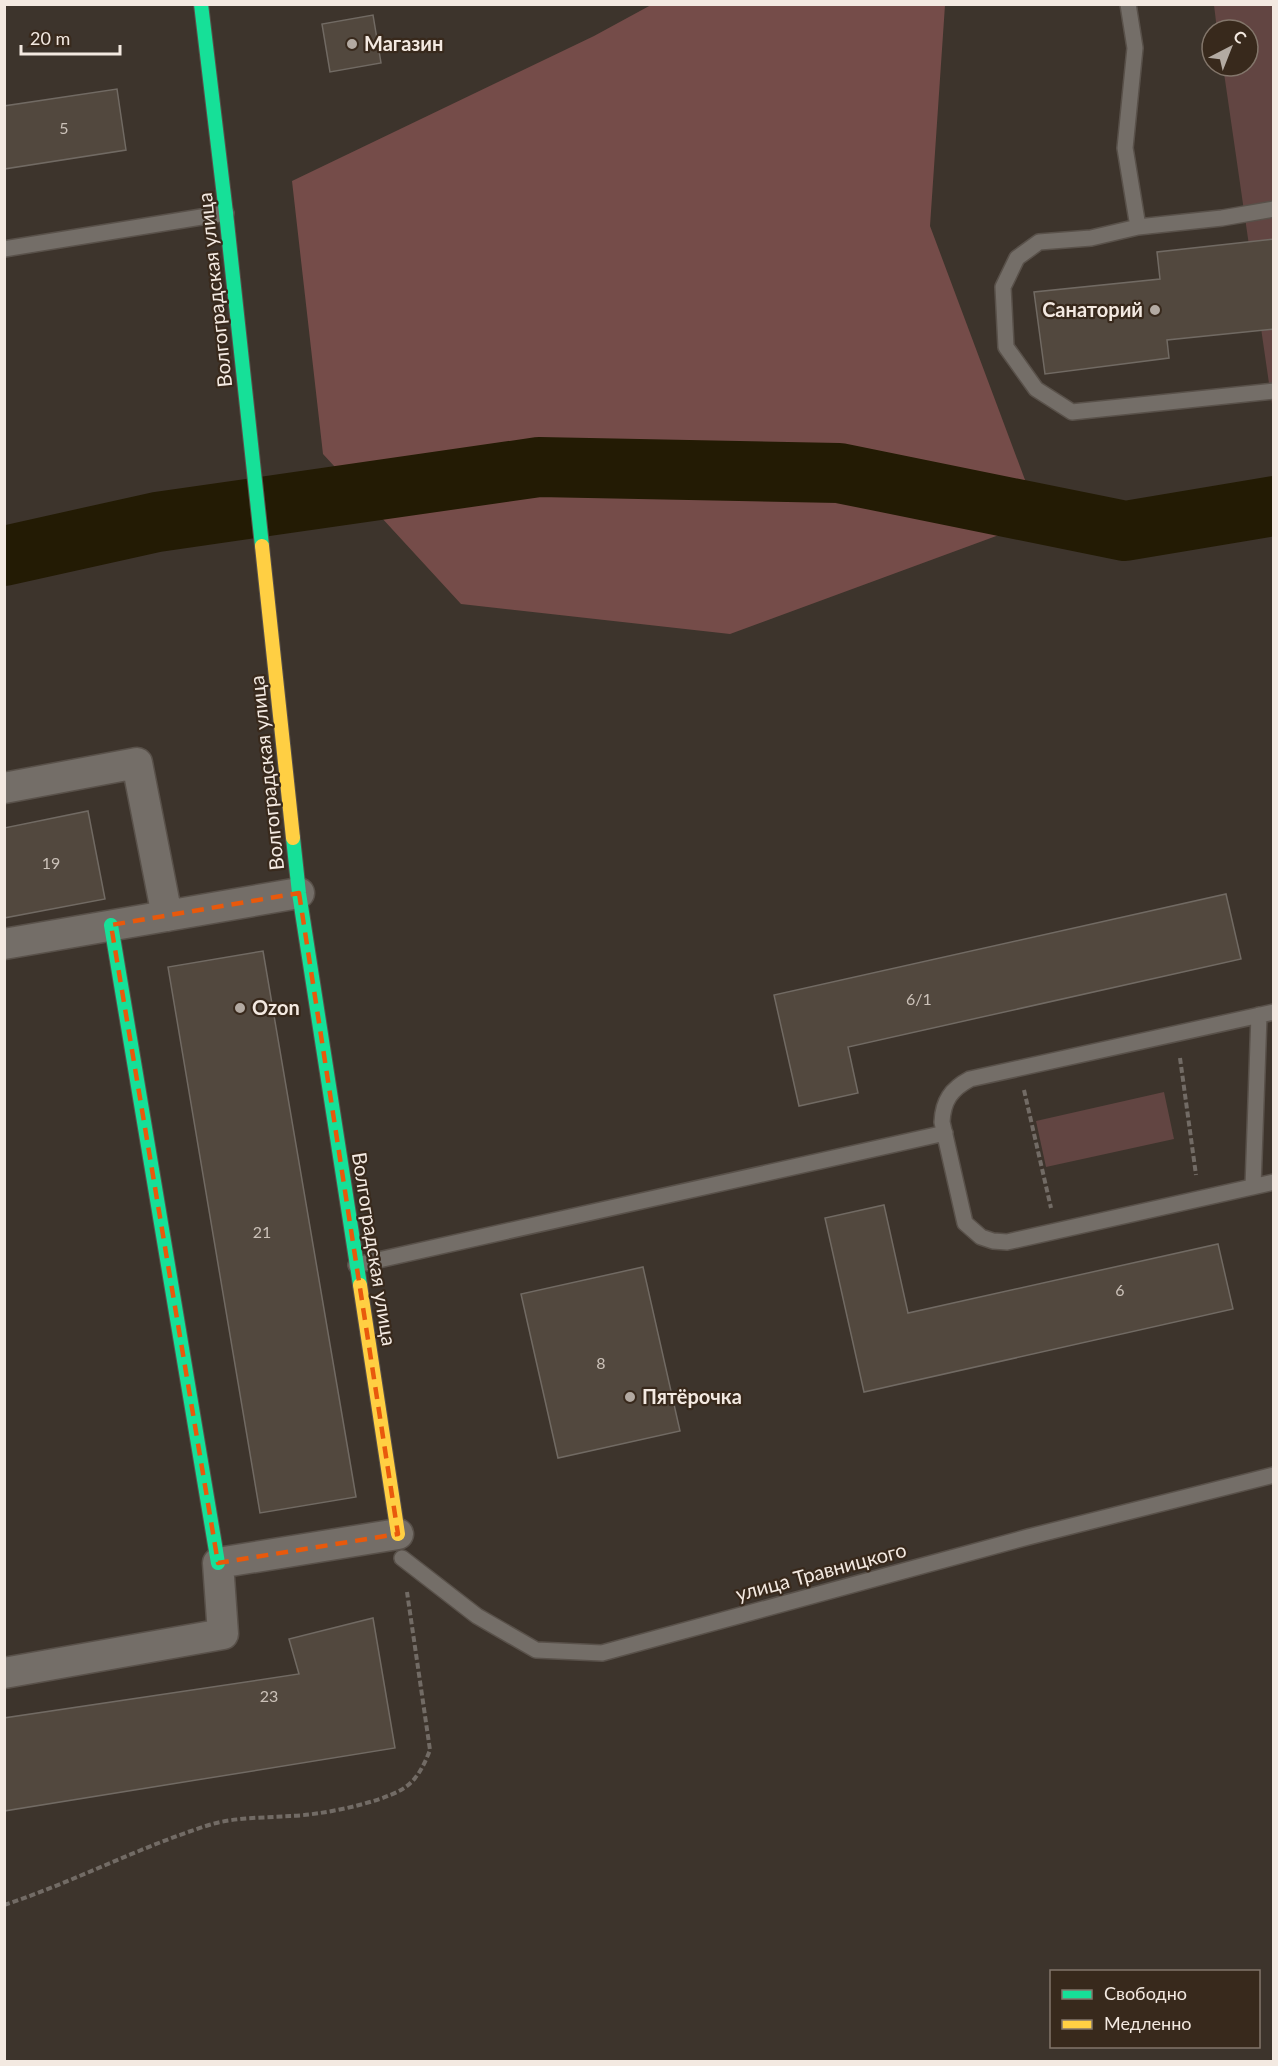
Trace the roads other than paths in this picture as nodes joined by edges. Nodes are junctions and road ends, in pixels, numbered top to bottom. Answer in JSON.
{"nodes":[{"id":1,"x":201,"y":4,"type":"edge"},
{"id":2,"x":1128,"y":4,"type":"edge"},
{"id":3,"x":1274,"y":209,"type":"edge"},
{"id":4,"x":226,"y":213,"type":"junction"},
{"id":5,"x":1138,"y":227,"type":"junction"},
{"id":6,"x":4,"y":249,"type":"edge"},
{"id":7,"x":1274,"y":391,"type":"edge"},
{"id":8,"x":4,"y":788,"type":"edge"},
{"id":9,"x":299,"y":893,"type":"junction"},
{"id":10,"x":167,"y":916,"type":"junction"},
{"id":11,"x":111,"y":926,"type":"junction"},
{"id":12,"x":4,"y":944,"type":"edge"},
{"id":13,"x":1266,"y":1014,"type":"edge"},
{"id":14,"x":945,"y":1133,"type":"junction"},
{"id":15,"x":1274,"y":1182,"type":"edge"},
{"id":16,"x":1253,"y":1187,"type":"junction"},
{"id":17,"x":356,"y":1265,"type":"junction"},
{"id":18,"x":1274,"y":1475,"type":"edge"},
{"id":19,"x":400,"y":1546,"type":"junction"},
{"id":20,"x":218,"y":1563,"type":"junction"},
{"id":21,"x":4,"y":1673,"type":"edge"}],
"edges":[{"from":1,"to":4,"type":"street","name":"Волгоградская улица"},
{"from":2,"to":5,"type":"lane"},
{"from":3,"to":5,"type":"lane"},
{"from":4,"to":6,"type":"lane"},
{"from":4,"to":9,"type":"street","name":"Волгоградская улица"},
{"from":5,"to":7,"type":"lane"},
{"from":8,"to":10,"type":"street"},
{"from":9,"to":10,"type":"street"},
{"from":9,"to":17,"type":"street","name":"Волгоградская улица"},
{"from":10,"to":11,"type":"street"},
{"from":11,"to":12,"type":"street"},
{"from":11,"to":20,"type":"street"},
{"from":13,"to":14,"type":"lane"},
{"from":13,"to":16,"type":"lane"},
{"from":14,"to":16,"type":"lane"},
{"from":14,"to":17,"type":"lane"},
{"from":15,"to":16,"type":"lane"},
{"from":17,"to":19,"type":"street","name":"Волгоградская улица"},
{"from":18,"to":19,"type":"lane","name":"улица Травницкого"},
{"from":19,"to":20,"type":"street"},
{"from":20,"to":21,"type":"street"}]}
